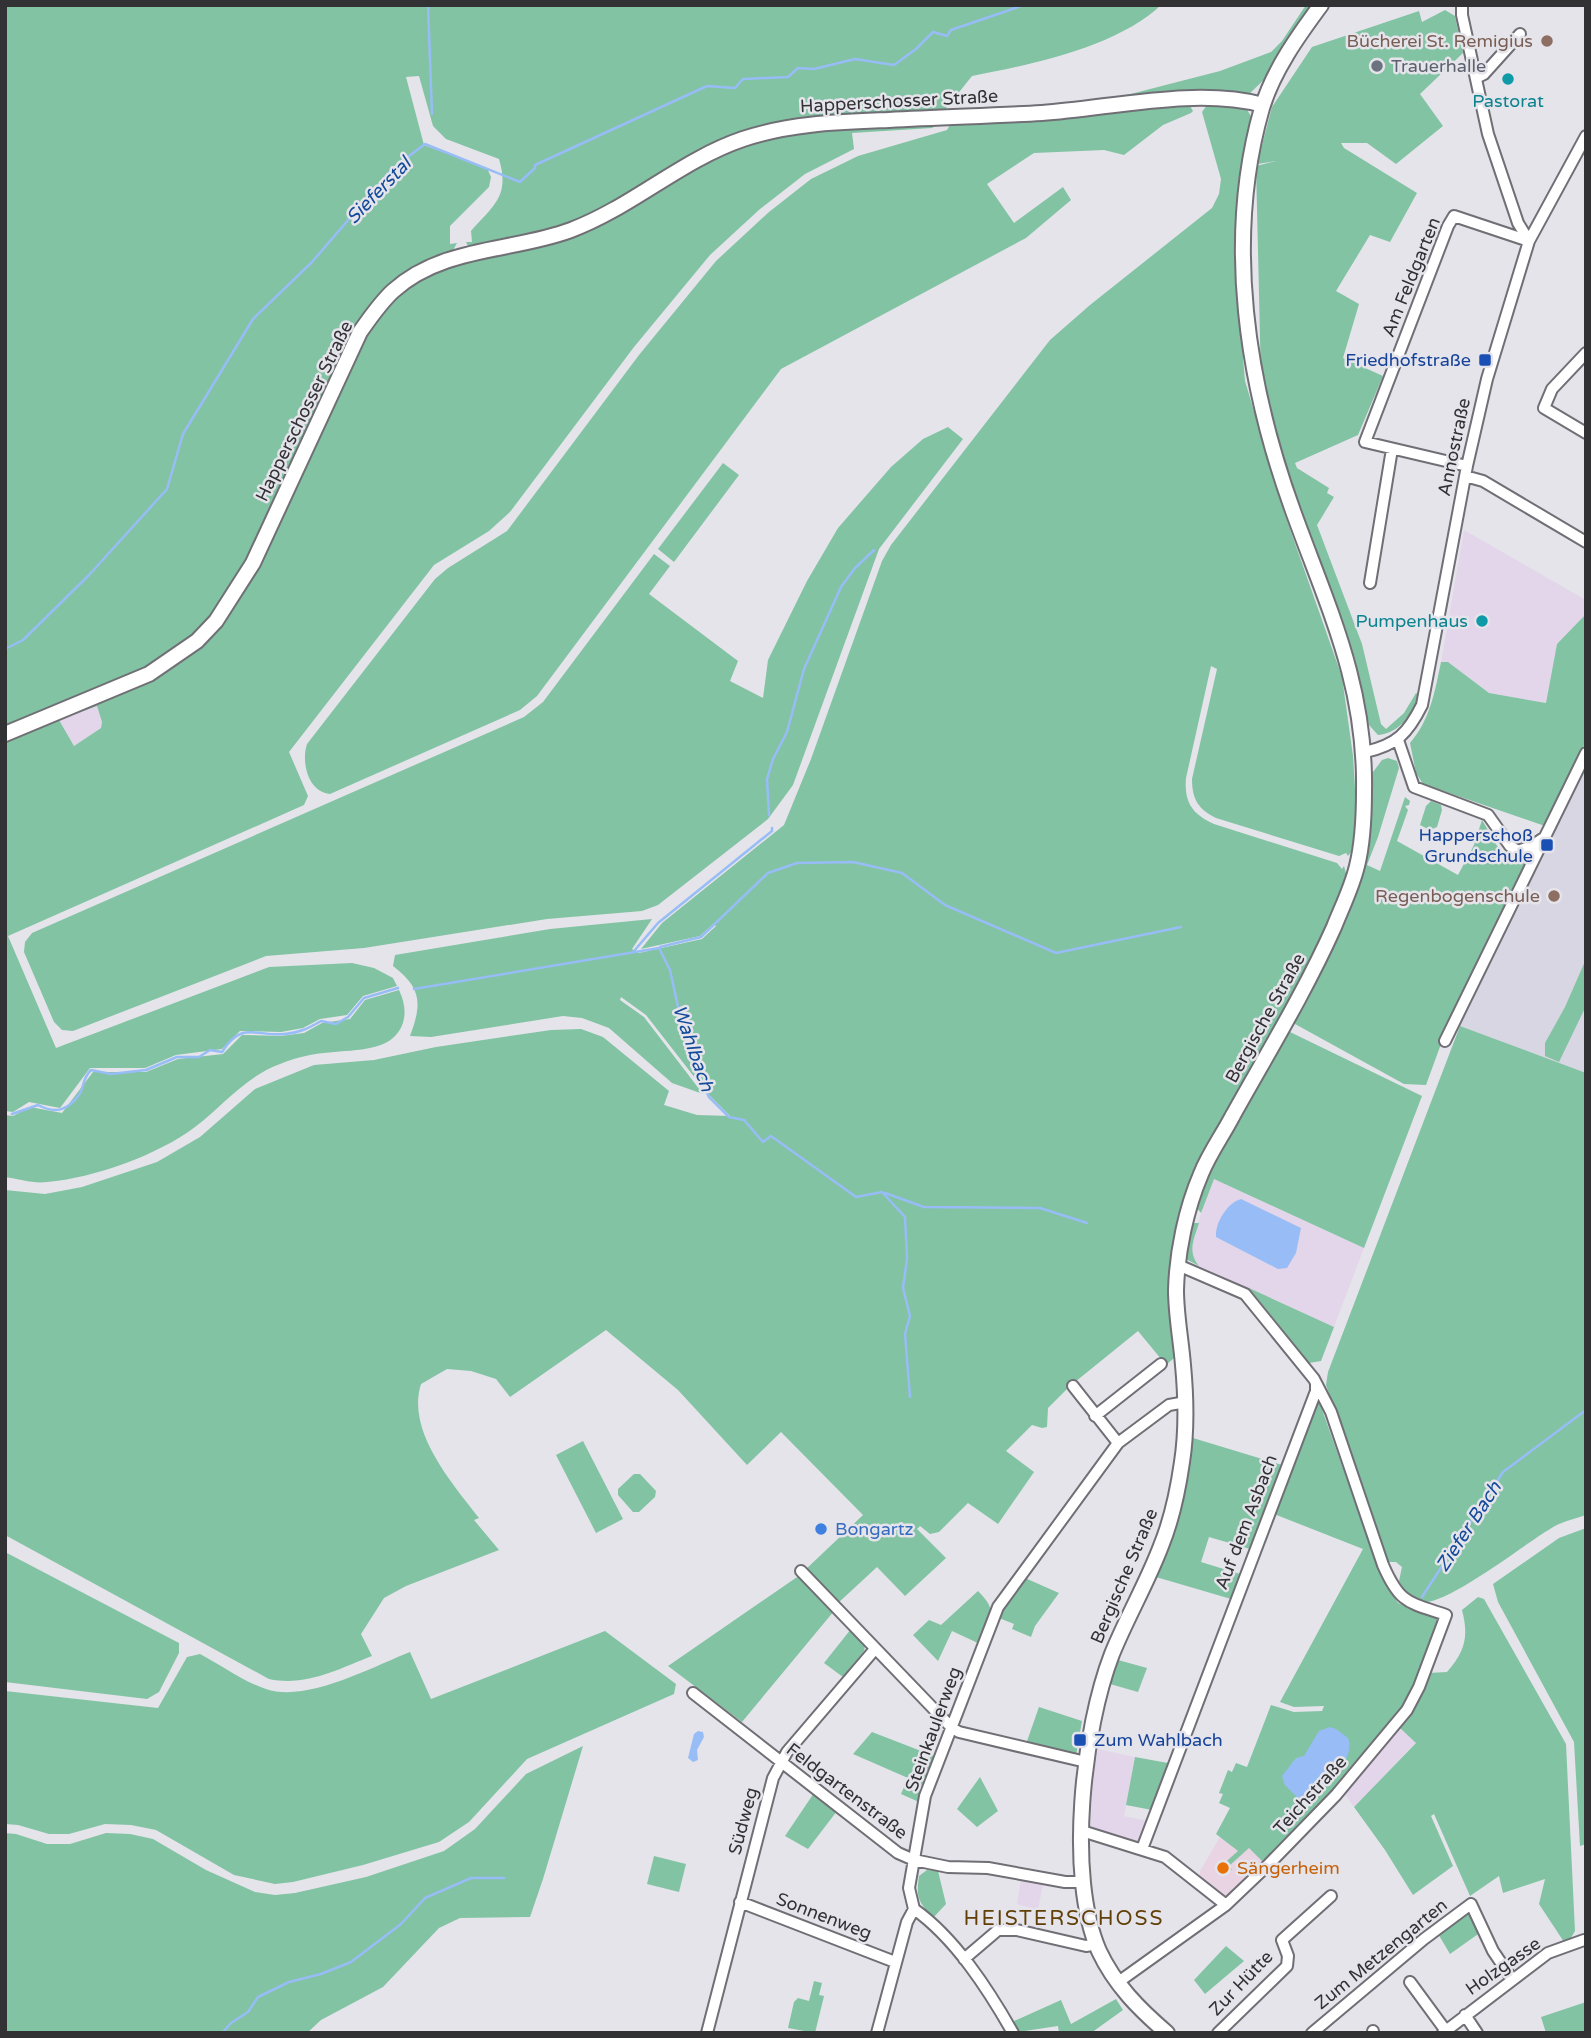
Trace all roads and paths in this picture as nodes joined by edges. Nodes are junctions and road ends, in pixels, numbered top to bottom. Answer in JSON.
{"nodes":[{"id":1,"x":1321,"y":5,"type":"edge"},
{"id":2,"x":1462,"y":5,"type":"edge"},
{"id":3,"x":1520,"y":34,"type":"dead end"},
{"id":4,"x":1476,"y":78,"type":"junction"},
{"id":5,"x":1263,"y":105,"type":"junction"},
{"id":6,"x":1586,"y":136,"type":"edge"},
{"id":7,"x":1580,"y":157,"type":"edge"},
{"id":8,"x":1529,"y":241,"type":"junction"},
{"id":9,"x":1586,"y":353,"type":"edge"},
{"id":10,"x":1586,"y":433,"type":"edge"},
{"id":11,"x":1392,"y":449,"type":"junction"},
{"id":12,"x":1466,"y":471,"type":"junction"},
{"id":13,"x":1586,"y":528,"type":"edge"},
{"id":14,"x":1583,"y":541,"type":"edge"},
{"id":15,"x":1370,"y":583,"type":"dead end"},
{"id":16,"x":5,"y":734,"type":"edge"},
{"id":17,"x":1398,"y":740,"type":"junction"},
{"id":18,"x":1365,"y":752,"type":"junction"},
{"id":19,"x":1586,"y":753,"type":"edge"},
{"id":20,"x":1545,"y":837,"type":"junction"},
{"id":21,"x":1445,"y":1041,"type":"dead end"},
{"id":22,"x":1178,"y":1265,"type":"junction"},
{"id":23,"x":1161,"y":1364,"type":"dead end"},
{"id":24,"x":1316,"y":1384,"type":"junction"},
{"id":25,"x":1073,"y":1386,"type":"dead end"},
{"id":26,"x":1186,"y":1402,"type":"junction"},
{"id":27,"x":1096,"y":1416,"type":"junction"},
{"id":28,"x":1118,"y":1443,"type":"junction"},
{"id":29,"x":801,"y":1571,"type":"dead end"},
{"id":30,"x":875,"y":1649,"type":"junction"},
{"id":31,"x":693,"y":1693,"type":"dead end"},
{"id":32,"x":951,"y":1728,"type":"junction"},
{"id":33,"x":781,"y":1762,"type":"junction"},
{"id":34,"x":1086,"y":1762,"type":"junction"},
{"id":35,"x":1082,"y":1831,"type":"junction"},
{"id":36,"x":1142,"y":1849,"type":"junction"},
{"id":37,"x":914,"y":1860,"type":"junction"},
{"id":38,"x":1082,"y":1882,"type":"junction"},
{"id":39,"x":1331,"y":1896,"type":"dead end"},
{"id":40,"x":740,"y":1902,"type":"junction"},
{"id":41,"x":1226,"y":1905,"type":"junction"},
{"id":42,"x":914,"y":1909,"type":"junction"},
{"id":43,"x":1584,"y":1940,"type":"edge"},
{"id":44,"x":1097,"y":1944,"type":"junction"},
{"id":45,"x":964,"y":1959,"type":"junction"},
{"id":46,"x":895,"y":1962,"type":"junction"},
{"id":47,"x":1512,"y":1979,"type":"junction"},
{"id":48,"x":1410,"y":1982,"type":"dead end"},
{"id":49,"x":1117,"y":1983,"type":"junction"},
{"id":50,"x":1465,"y":2015,"type":"junction"},
{"id":51,"x":1445,"y":2032,"type":"edge"},
{"id":52,"x":707,"y":2033,"type":"edge"},
{"id":53,"x":877,"y":2033,"type":"edge"},
{"id":54,"x":1013,"y":2033,"type":"edge"},
{"id":55,"x":1167,"y":2033,"type":"edge"},
{"id":56,"x":1218,"y":2033,"type":"edge"},
{"id":57,"x":1312,"y":2033,"type":"edge"},
{"id":58,"x":1477,"y":2033,"type":"edge"}],
"edges":[{"from":1,"to":5,"type":"main road","name":"Bergische Straße"},
{"from":2,"to":4,"type":"street"},
{"from":3,"to":4,"type":"street"},
{"from":4,"to":8,"type":"street"},
{"from":5,"to":16,"type":"main road","name":"Happerschosser Straße"},
{"from":5,"to":18,"type":"main road","name":"Bergische Straße"},
{"from":6,"to":7,"type":"street","name":"Annostraße"},
{"from":7,"to":8,"type":"street","name":"Annostraße"},
{"from":8,"to":11,"type":"street","name":"Am Feldgarten"},
{"from":8,"to":12,"type":"street","name":"Annostraße"},
{"from":9,"to":10,"type":"street"},
{"from":11,"to":12,"type":"street","name":"Am Feldgarten"},
{"from":11,"to":15,"type":"street"},
{"from":12,"to":14,"type":"street","name":"Am Feldgarten"},
{"from":12,"to":17,"type":"street","name":"Annostraße"},
{"from":13,"to":14,"type":"street"},
{"from":17,"to":18,"type":"street"},
{"from":17,"to":20,"type":"street"},
{"from":18,"to":22,"type":"main road","name":"Bergische Straße"},
{"from":19,"to":20,"type":"street"},
{"from":20,"to":21,"type":"street"},
{"from":22,"to":24,"type":"street"},
{"from":22,"to":26,"type":"main road","name":"Bergische Straße"},
{"from":23,"to":27,"type":"street"},
{"from":24,"to":36,"type":"street","name":"Auf dem Asbach"},
{"from":24,"to":41,"type":"street","name":"Teichstraße"},
{"from":25,"to":27,"type":"street"},
{"from":26,"to":28,"type":"street","name":"Steinkaulerweg"},
{"from":26,"to":34,"type":"main road","name":"Bergische Straße"},
{"from":27,"to":28,"type":"street"},
{"from":28,"to":32,"type":"street","name":"Steinkaulerweg"},
{"from":29,"to":30,"type":"street"},
{"from":30,"to":32,"type":"street"},
{"from":30,"to":33,"type":"street","name":"Südweg"},
{"from":31,"to":33,"type":"street","name":"Feldgartenstraße"},
{"from":32,"to":34,"type":"street"},
{"from":32,"to":37,"type":"street","name":"Steinkaulerweg"},
{"from":33,"to":37,"type":"street","name":"Feldgartenstraße"},
{"from":33,"to":40,"type":"street","name":"Südweg"},
{"from":34,"to":35,"type":"main road","name":"Bergische Straße"},
{"from":35,"to":36,"type":"street"},
{"from":35,"to":38,"type":"main road","name":"Bergische Straße"},
{"from":36,"to":41,"type":"street"},
{"from":37,"to":38,"type":"street","name":"Feldgartenstraße"},
{"from":37,"to":42,"type":"street","name":"Steinkaulerweg"},
{"from":38,"to":44,"type":"main road","name":"Bergische Straße"},
{"from":39,"to":56,"type":"street","name":"Zur Hütte"},
{"from":40,"to":46,"type":"street","name":"Sonnenweg"},
{"from":40,"to":52,"type":"street","name":"Südweg"},
{"from":41,"to":49,"type":"street","name":"Teichstraße"},
{"from":42,"to":45,"type":"street"},
{"from":42,"to":46,"type":"street"},
{"from":43,"to":47,"type":"street","name":"Holzgasse"},
{"from":44,"to":45,"type":"street"},
{"from":44,"to":49,"type":"main road","name":"Bergische Straße"},
{"from":45,"to":54,"type":"street"},
{"from":46,"to":53,"type":"street"},
{"from":47,"to":50,"type":"street","name":"Holzgasse"},
{"from":47,"to":57,"type":"street","name":"Zum Metzengarten"},
{"from":48,"to":51,"type":"street","name":"Holzgasse"},
{"from":49,"to":55,"type":"main road","name":"Bergische Straße"},
{"from":50,"to":51,"type":"street","name":"Holzgasse"},
{"from":50,"to":58,"type":"street"}]}
